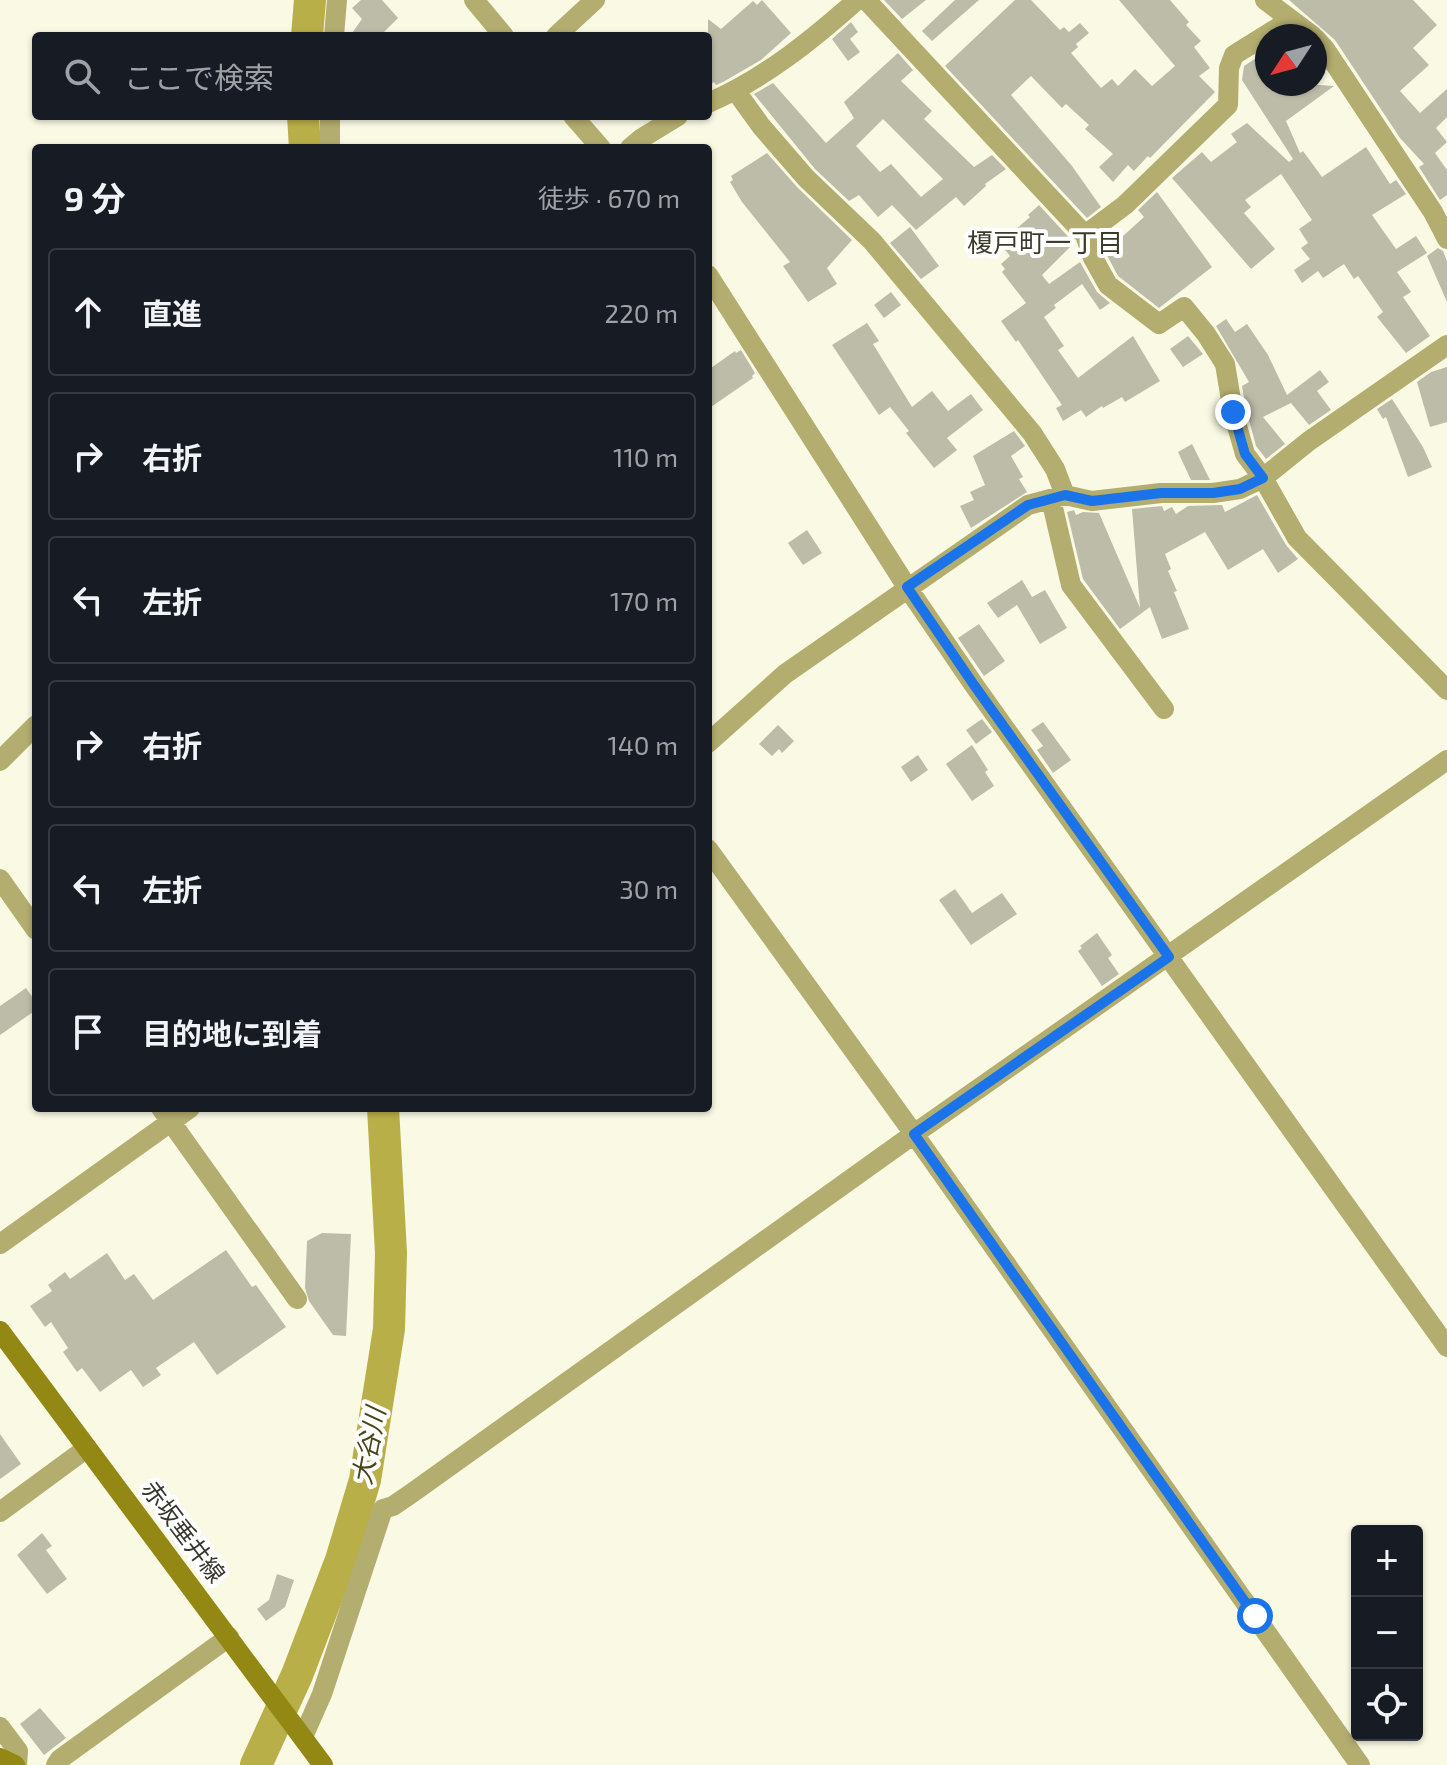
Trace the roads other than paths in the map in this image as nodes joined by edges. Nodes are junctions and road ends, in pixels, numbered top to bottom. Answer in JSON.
{"nodes":[{"id":1,"x":337,"y":0,"type":"edge"},
{"id":2,"x":474,"y":0,"type":"edge"},
{"id":3,"x":595,"y":0,"type":"edge"},
{"id":4,"x":857,"y":0,"type":"edge"},
{"id":5,"x":866,"y":0,"type":"edge"},
{"id":6,"x":1265,"y":0,"type":"edge"},
{"id":7,"x":1287,"y":17,"type":"junction"},
{"id":8,"x":1296,"y":24,"type":"edge"},
{"id":9,"x":334,"y":32,"type":"edge"},
{"id":10,"x":501,"y":32,"type":"edge"},
{"id":11,"x":560,"y":32,"type":"edge"},
{"id":12,"x":1327,"y":52,"type":"edge"},
{"id":13,"x":735,"y":90,"type":"junction"},
{"id":14,"x":712,"y":101,"type":"edge"},
{"id":15,"x":330,"y":120,"type":"edge"},
{"id":16,"x":576,"y":120,"type":"edge"},
{"id":17,"x":671,"y":120,"type":"edge"},
{"id":18,"x":330,"y":144,"type":"edge"},
{"id":19,"x":598,"y":144,"type":"edge"},
{"id":20,"x":635,"y":144,"type":"edge"},
{"id":21,"x":1085,"y":235,"type":"junction"},
{"id":22,"x":1447,"y":239,"type":"edge"},
{"id":23,"x":712,"y":281,"type":"edge"},
{"id":24,"x":1447,"y":345,"type":"edge"},
{"id":25,"x":1263,"y":478,"type":"junction"},
{"id":26,"x":1058,"y":497,"type":"junction"},
{"id":27,"x":907,"y":587,"type":"junction"},
{"id":28,"x":1447,"y":690,"type":"edge"},
{"id":29,"x":1164,"y":709,"type":"dead end"},
{"id":30,"x":32,"y":729,"type":"edge"},
{"id":31,"x":712,"y":739,"type":"edge"},
{"id":32,"x":1447,"y":760,"type":"edge"},
{"id":33,"x":0,"y":761,"type":"edge"},
{"id":34,"x":712,"y":855,"type":"edge"},
{"id":35,"x":0,"y":879,"type":"edge"},
{"id":36,"x":32,"y":924,"type":"edge"},
{"id":37,"x":1169,"y":957,"type":"junction"},
{"id":38,"x":166,"y":1115,"type":"edge"},
{"id":39,"x":914,"y":1134,"type":"junction"},
{"id":40,"x":0,"y":1244,"type":"edge"},
{"id":41,"x":297,"y":1299,"type":"dead end"},
{"id":42,"x":0,"y":1331,"type":"edge"},
{"id":43,"x":1447,"y":1347,"type":"edge"},
{"id":44,"x":87,"y":1448,"type":"junction"},
{"id":45,"x":0,"y":1512,"type":"edge"},
{"id":46,"x":229,"y":1637,"type":"junction"},
{"id":47,"x":0,"y":1727,"type":"edge"},
{"id":48,"x":298,"y":1729,"type":"junction"},
{"id":49,"x":0,"y":1758,"type":"edge"},
{"id":50,"x":16,"y":1765,"type":"edge"},
{"id":51,"x":56,"y":1765,"type":"edge"},
{"id":52,"x":323,"y":1765,"type":"edge"},
{"id":53,"x":1360,"y":1765,"type":"edge"}],
"edges":[{"from":1,"to":9,"type":"street"},
{"from":2,"to":10,"type":"street"},
{"from":3,"to":11,"type":"street"},
{"from":4,"to":13,"type":"street"},
{"from":5,"to":21,"type":"street"},
{"from":6,"to":7,"type":"street"},
{"from":7,"to":8,"type":"street"},
{"from":7,"to":21,"type":"street"},
{"from":12,"to":22,"type":"street"},
{"from":13,"to":14,"type":"street"},
{"from":13,"to":26,"type":"street"},
{"from":15,"to":18,"type":"street"},
{"from":16,"to":19,"type":"street"},
{"from":17,"to":20,"type":"street"},
{"from":21,"to":25,"type":"street"},
{"from":23,"to":27,"type":"street"},
{"from":24,"to":25,"type":"street"},
{"from":25,"to":26,"type":"street"},
{"from":25,"to":28,"type":"street"},
{"from":26,"to":27,"type":"street"},
{"from":26,"to":29,"type":"street"},
{"from":27,"to":31,"type":"street"},
{"from":27,"to":37,"type":"street"},
{"from":30,"to":33,"type":"street"},
{"from":32,"to":37,"type":"street"},
{"from":34,"to":39,"type":"street"},
{"from":35,"to":36,"type":"street"},
{"from":37,"to":39,"type":"street"},
{"from":37,"to":43,"type":"street"},
{"from":38,"to":40,"type":"street"},
{"from":38,"to":41,"type":"street"},
{"from":39,"to":48,"type":"street"},
{"from":39,"to":53,"type":"street"},
{"from":42,"to":44,"type":"main road","name":"赤坂垂井線"},
{"from":44,"to":45,"type":"street"},
{"from":44,"to":46,"type":"main road","name":"赤坂垂井線"},
{"from":46,"to":48,"type":"main road","name":"赤坂垂井線"},
{"from":46,"to":51,"type":"street"},
{"from":47,"to":50,"type":"street"},
{"from":48,"to":52,"type":"main road","name":"赤坂垂井線"},
{"from":49,"to":50,"type":"main road"}]}
